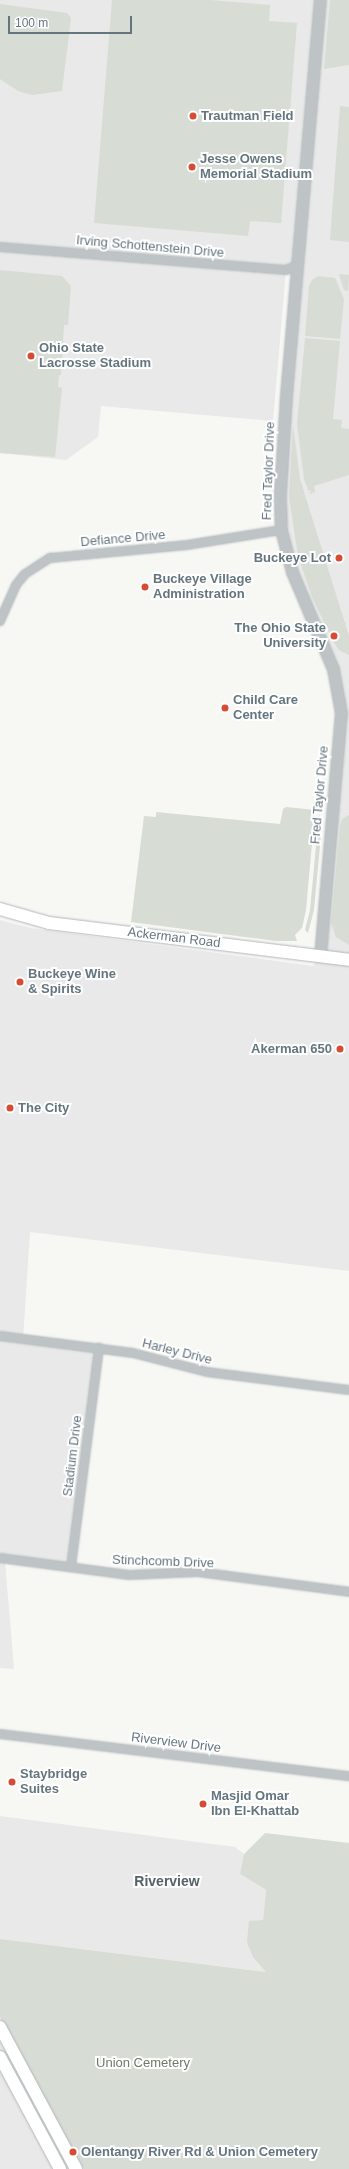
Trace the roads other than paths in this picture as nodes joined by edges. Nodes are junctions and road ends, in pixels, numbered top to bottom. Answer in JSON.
{"nodes":[{"id":1,"x":320,"y":0,"type":"edge"},
{"id":2,"x":0,"y":247,"type":"edge"},
{"id":3,"x":298,"y":265,"type":"junction"},
{"id":4,"x":281,"y":530,"type":"junction"},
{"id":5,"x":0,"y":621,"type":"edge"},
{"id":6,"x":0,"y":909,"type":"edge"},
{"id":7,"x":320,"y":956,"type":"junction"},
{"id":8,"x":349,"y":960,"type":"edge"},
{"id":9,"x":0,"y":1336,"type":"edge"},
{"id":10,"x":99,"y":1348,"type":"junction"},
{"id":11,"x":349,"y":1390,"type":"edge"},
{"id":12,"x":0,"y":1558,"type":"edge"},
{"id":13,"x":71,"y":1568,"type":"junction"},
{"id":14,"x":349,"y":1592,"type":"edge"},
{"id":15,"x":0,"y":1734,"type":"edge"},
{"id":16,"x":349,"y":1776,"type":"edge"},
{"id":17,"x":0,"y":2027,"type":"edge"},
{"id":18,"x":0,"y":2057,"type":"edge"},
{"id":19,"x":50,"y":2150,"type":"junction"},
{"id":20,"x":54,"y":2169,"type":"edge"},
{"id":21,"x":60,"y":2169,"type":"edge"},
{"id":22,"x":76,"y":2169,"type":"edge"}],
"edges":[{"from":1,"to":3,"type":"street","name":"Fred Taylor Drive"},
{"from":2,"to":3,"type":"street","name":"Irving Schottenstein Drive"},
{"from":3,"to":4,"type":"street","name":"Fred Taylor Drive"},
{"from":4,"to":5,"type":"street","name":"Defiance Drive"},
{"from":4,"to":7,"type":"street","name":"Fred Taylor Drive"},
{"from":6,"to":7,"type":"main road","name":"Ackerman Road"},
{"from":7,"to":8,"type":"main road","name":"Ackerman Road"},
{"from":9,"to":10,"type":"street","name":"Harley Drive"},
{"from":10,"to":11,"type":"street","name":"Harley Drive"},
{"from":10,"to":13,"type":"street","name":"Stadium Drive"},
{"from":12,"to":13,"type":"street","name":"Stinchcomb Drive"},
{"from":13,"to":14,"type":"street","name":"Stinchcomb Drive"},
{"from":15,"to":16,"type":"street","name":"Riverview Drive"},
{"from":17,"to":22,"type":"main road"},
{"from":18,"to":19,"type":"main road"},
{"from":19,"to":20,"type":"main road"},
{"from":19,"to":21,"type":"main road"}]}
